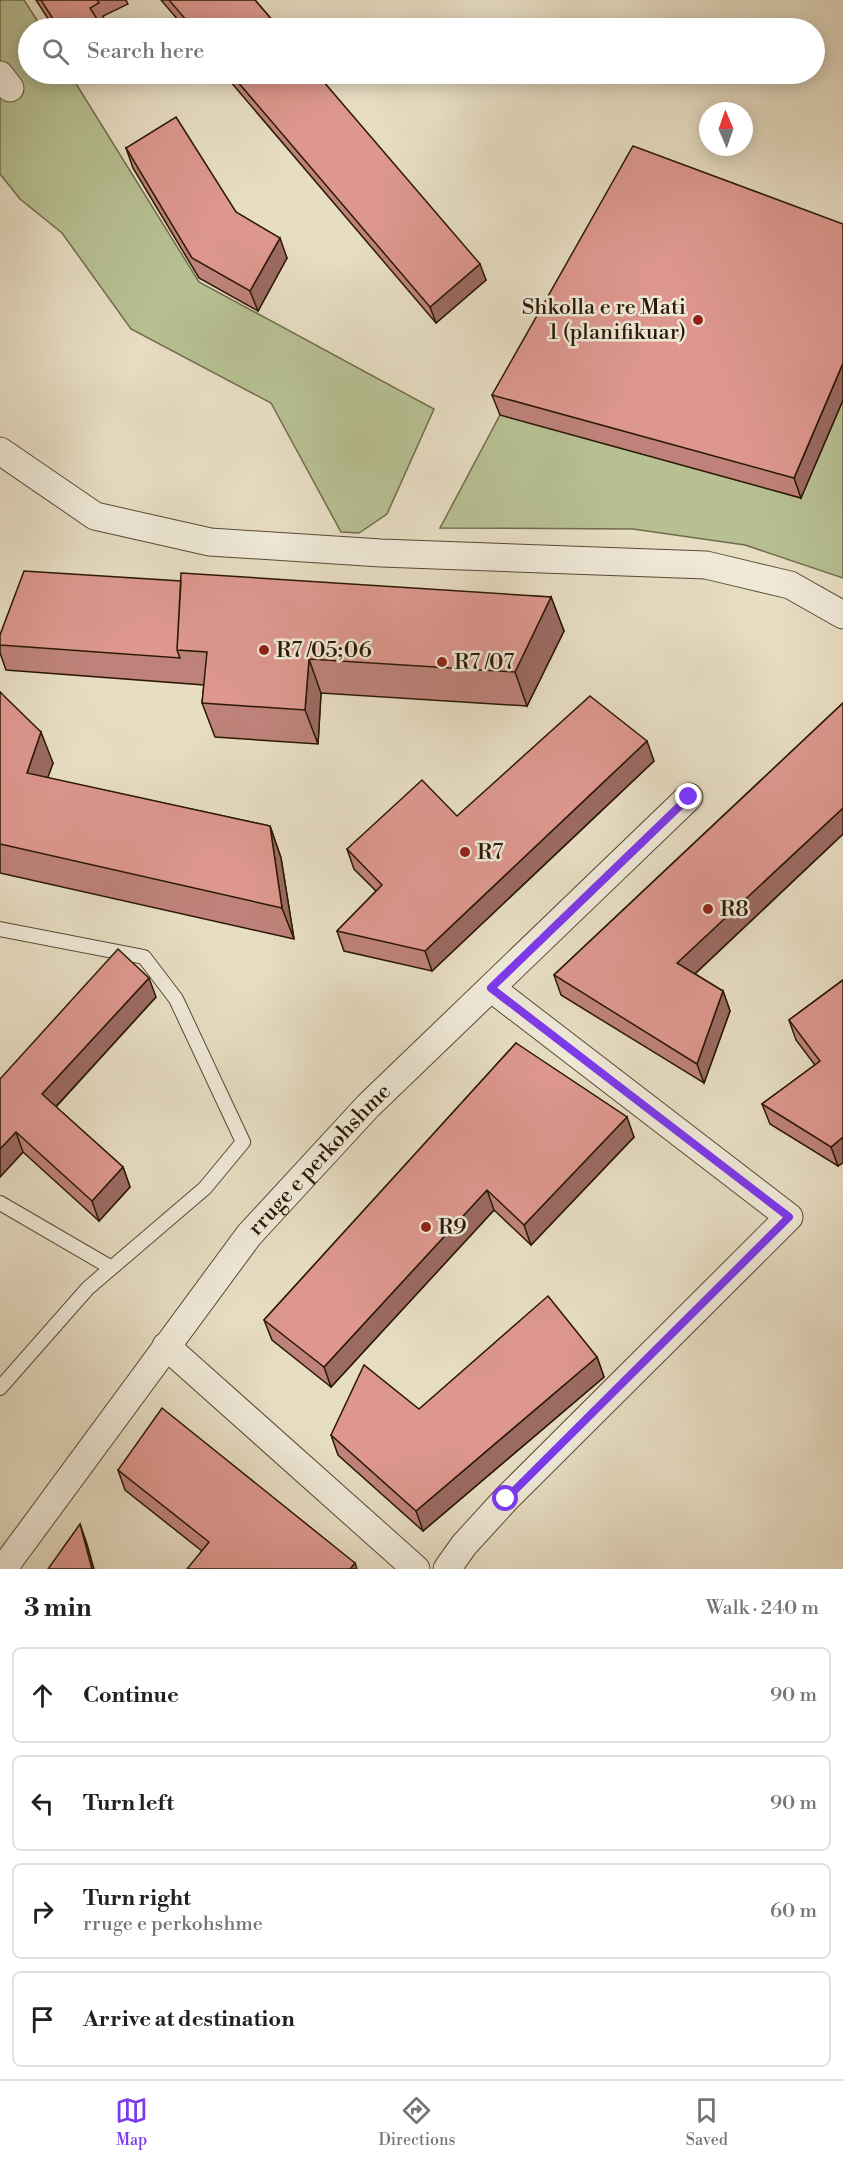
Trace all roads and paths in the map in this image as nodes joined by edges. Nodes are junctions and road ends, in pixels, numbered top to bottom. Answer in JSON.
{"nodes":[{"id":1,"x":0,"y":451,"type":"edge"},
{"id":2,"x":843,"y":615,"type":"edge"},
{"id":3,"x":689,"y":797,"type":"dead end"},
{"id":4,"x":0,"y":929,"type":"edge"},
{"id":5,"x":491,"y":988,"type":"junction"},
{"id":6,"x":0,"y":1203,"type":"edge"},
{"id":7,"x":111,"y":1267,"type":"junction"},
{"id":8,"x":166,"y":1346,"type":"junction"},
{"id":9,"x":0,"y":1388,"type":"edge"},
{"id":10,"x":3,"y":1569,"type":"edge"},
{"id":11,"x":416,"y":1569,"type":"edge"},
{"id":12,"x":447,"y":1569,"type":"edge"}],
"edges":[{"from":1,"to":2,"type":"street"},
{"from":3,"to":5,"type":"street","name":"rruge e perkohshme"},
{"from":4,"to":7,"type":"lane"},
{"from":5,"to":8,"type":"street","name":"rruge e perkohshme"},
{"from":5,"to":12,"type":"street"},
{"from":6,"to":7,"type":"lane"},
{"from":7,"to":9,"type":"lane"},
{"from":8,"to":10,"type":"street","name":"rruge e perkohshme"},
{"from":8,"to":11,"type":"street"}]}
